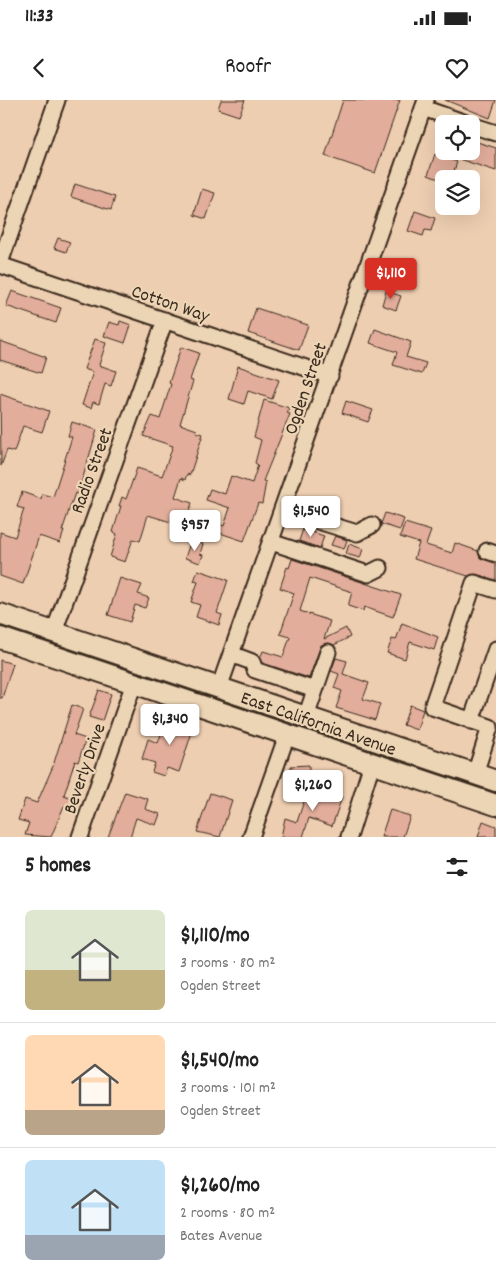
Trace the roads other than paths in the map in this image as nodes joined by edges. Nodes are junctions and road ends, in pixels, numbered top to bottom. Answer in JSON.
{"nodes":[{"id":1,"x":57,"y":100,"type":"edge"},
{"id":2,"x":424,"y":104,"type":"edge"},
{"id":3,"x":449,"y":115,"type":"edge"},
{"id":4,"x":480,"y":127,"type":"edge"},
{"id":5,"x":496,"y":133,"type":"edge"},
{"id":6,"x":0,"y":264,"type":"edge"},
{"id":7,"x":164,"y":320,"type":"junction"},
{"id":8,"x":330,"y":376,"type":"junction"},
{"id":9,"x":282,"y":510,"type":"junction"},
{"id":10,"x":372,"y":525,"type":"dead end"},
{"id":11,"x":271,"y":542,"type":"junction"},
{"id":12,"x":380,"y":568,"type":"dead end"},
{"id":13,"x":496,"y":590,"type":"edge"},
{"id":14,"x":0,"y":614,"type":"edge"},
{"id":15,"x":54,"y":632,"type":"junction"},
{"id":16,"x":0,"y":638,"type":"edge"},
{"id":17,"x":496,"y":649,"type":"edge"},
{"id":18,"x":328,"y":652,"type":"dead end"},
{"id":19,"x":231,"y":654,"type":"junction"},
{"id":20,"x":134,"y":683,"type":"junction"},
{"id":21,"x":219,"y":688,"type":"junction"},
{"id":22,"x":315,"y":690,"type":"junction"},
{"id":23,"x":306,"y":717,"type":"junction"},
{"id":24,"x":471,"y":721,"type":"junction"},
{"id":25,"x":287,"y":734,"type":"junction"},
{"id":26,"x":388,"y":745,"type":"junction"},
{"id":27,"x":373,"y":764,"type":"junction"},
{"id":28,"x":475,"y":774,"type":"junction"},
{"id":29,"x":496,"y":781,"type":"edge"},
{"id":30,"x":496,"y":805,"type":"edge"},
{"id":31,"x":80,"y":837,"type":"edge"},
{"id":32,"x":251,"y":837,"type":"edge"},
{"id":33,"x":348,"y":837,"type":"edge"}],
"edges":[{"from":1,"to":6,"type":"street"},
{"from":2,"to":3,"type":"street"},
{"from":2,"to":8,"type":"street","name":"Ogden Street"},
{"from":4,"to":5,"type":"street"},
{"from":6,"to":7,"type":"street","name":"Cotton Way"},
{"from":7,"to":8,"type":"street","name":"Cotton Way"},
{"from":7,"to":15,"type":"street","name":"Radio Street"},
{"from":8,"to":9,"type":"street","name":"Ogden Street"},
{"from":9,"to":10,"type":"street"},
{"from":9,"to":11,"type":"street","name":"Ogden Street"},
{"from":11,"to":12,"type":"street"},
{"from":11,"to":19,"type":"street","name":"Ogden Street"},
{"from":13,"to":24,"type":"street"},
{"from":14,"to":15,"type":"main road","name":"East California Avenue"},
{"from":15,"to":21,"type":"main road","name":"East California Avenue"},
{"from":16,"to":20,"type":"main road","name":"East California Avenue"},
{"from":17,"to":24,"type":"street"},
{"from":18,"to":22,"type":"street"},
{"from":19,"to":21,"type":"street","name":"Ogden Street"},
{"from":19,"to":22,"type":"street"},
{"from":20,"to":25,"type":"main road","name":"East California Avenue"},
{"from":20,"to":31,"type":"street","name":"Beverly Drive"},
{"from":21,"to":23,"type":"main road","name":"East California Avenue"},
{"from":22,"to":23,"type":"street"},
{"from":23,"to":26,"type":"main road","name":"East California Avenue"},
{"from":24,"to":28,"type":"street"},
{"from":25,"to":26,"type":"main road"},
{"from":25,"to":27,"type":"main road","name":"East California Avenue"},
{"from":25,"to":32,"type":"street"},
{"from":26,"to":28,"type":"main road","name":"East California Avenue"},
{"from":27,"to":28,"type":"main road"},
{"from":27,"to":30,"type":"main road","name":"East California Avenue"},
{"from":27,"to":33,"type":"street"},
{"from":28,"to":29,"type":"main road","name":"East California Avenue"}]}
